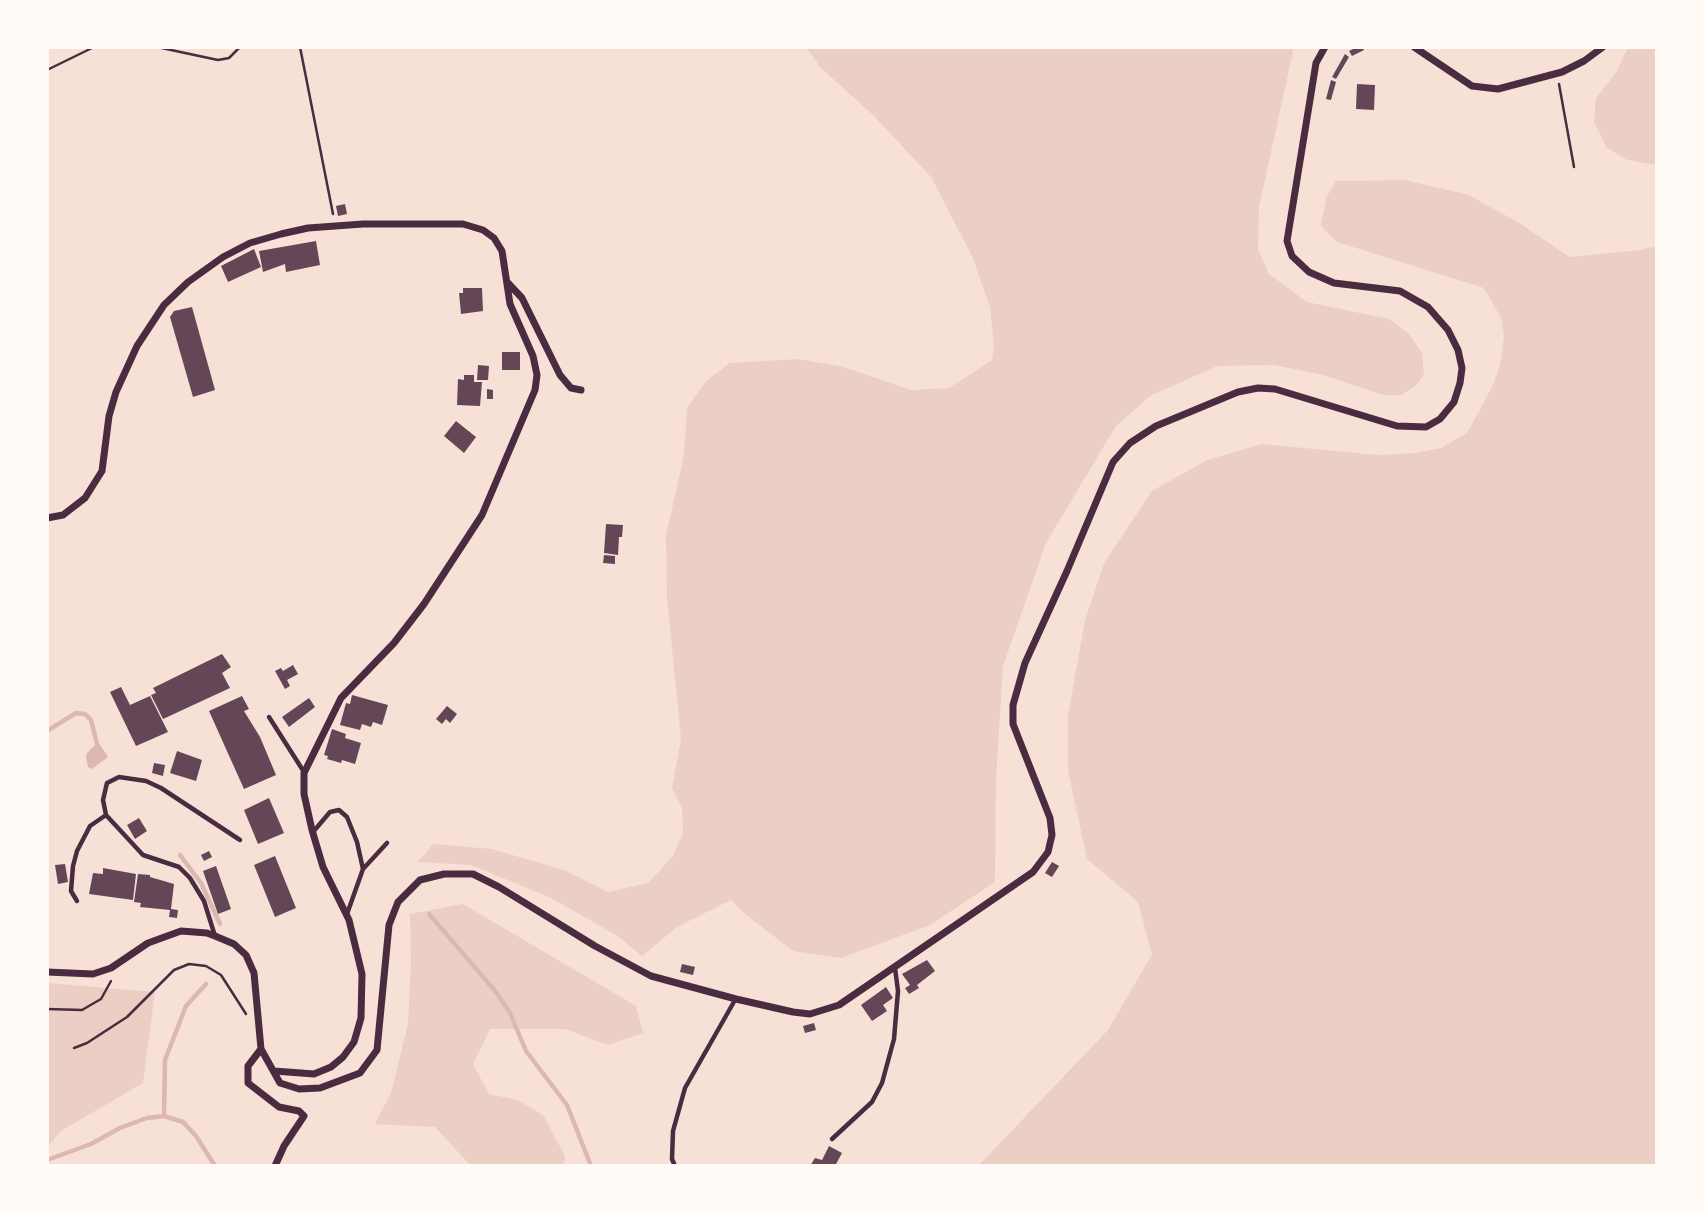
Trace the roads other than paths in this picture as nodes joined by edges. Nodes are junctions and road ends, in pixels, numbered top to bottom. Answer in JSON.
{"nodes":[{"id":1,"x":1325,"y":47,"type":"edge"},
{"id":2,"x":1414,"y":47,"type":"edge"},
{"id":3,"x":1603,"y":47,"type":"edge"},
{"id":4,"x":508,"y":283,"type":"junction"},
{"id":5,"x":581,"y":390,"type":"dead end"},
{"id":6,"x":47,"y":518,"type":"edge"},
{"id":7,"x":269,"y":717,"type":"dead end"},
{"id":8,"x":304,"y":773,"type":"junction"},
{"id":9,"x":106,"y":815,"type":"junction"},
{"id":10,"x":313,"y":832,"type":"junction"},
{"id":11,"x":240,"y":840,"type":"dead end"},
{"id":12,"x":387,"y":843,"type":"dead end"},
{"id":13,"x":363,"y":869,"type":"junction"},
{"id":14,"x":77,"y":901,"type":"dead end"},
{"id":15,"x":346,"y":915,"type":"junction"},
{"id":16,"x":215,"y":936,"type":"junction"},
{"id":17,"x":895,"y":967,"type":"junction"},
{"id":18,"x":47,"y":972,"type":"edge"},
{"id":19,"x":736,"y":999,"type":"junction"},
{"id":20,"x":261,"y":1049,"type":"junction"},
{"id":21,"x":274,"y":1071,"type":"junction"},
{"id":22,"x":832,"y":1139,"type":"dead end"},
{"id":23,"x":275,"y":1166,"type":"edge"},
{"id":24,"x":675,"y":1166,"type":"edge"}],
"edges":[{"from":1,"to":17,"type":"street"},
{"from":2,"to":3,"type":"street"},
{"from":4,"to":5,"type":"street"},
{"from":4,"to":6,"type":"street"},
{"from":4,"to":8,"type":"street"},
{"from":7,"to":8,"type":"lane"},
{"from":8,"to":10,"type":"street"},
{"from":9,"to":11,"type":"lane"},
{"from":9,"to":14,"type":"lane"},
{"from":9,"to":16,"type":"lane"},
{"from":10,"to":13,"type":"lane"},
{"from":10,"to":15,"type":"street"},
{"from":12,"to":13,"type":"lane"},
{"from":13,"to":15,"type":"lane"},
{"from":15,"to":21,"type":"street"},
{"from":16,"to":18,"type":"street"},
{"from":16,"to":20,"type":"street"},
{"from":17,"to":19,"type":"street"},
{"from":17,"to":22,"type":"lane"},
{"from":19,"to":21,"type":"street"},
{"from":19,"to":24,"type":"lane"},
{"from":20,"to":21,"type":"street"},
{"from":20,"to":23,"type":"street"}]}
